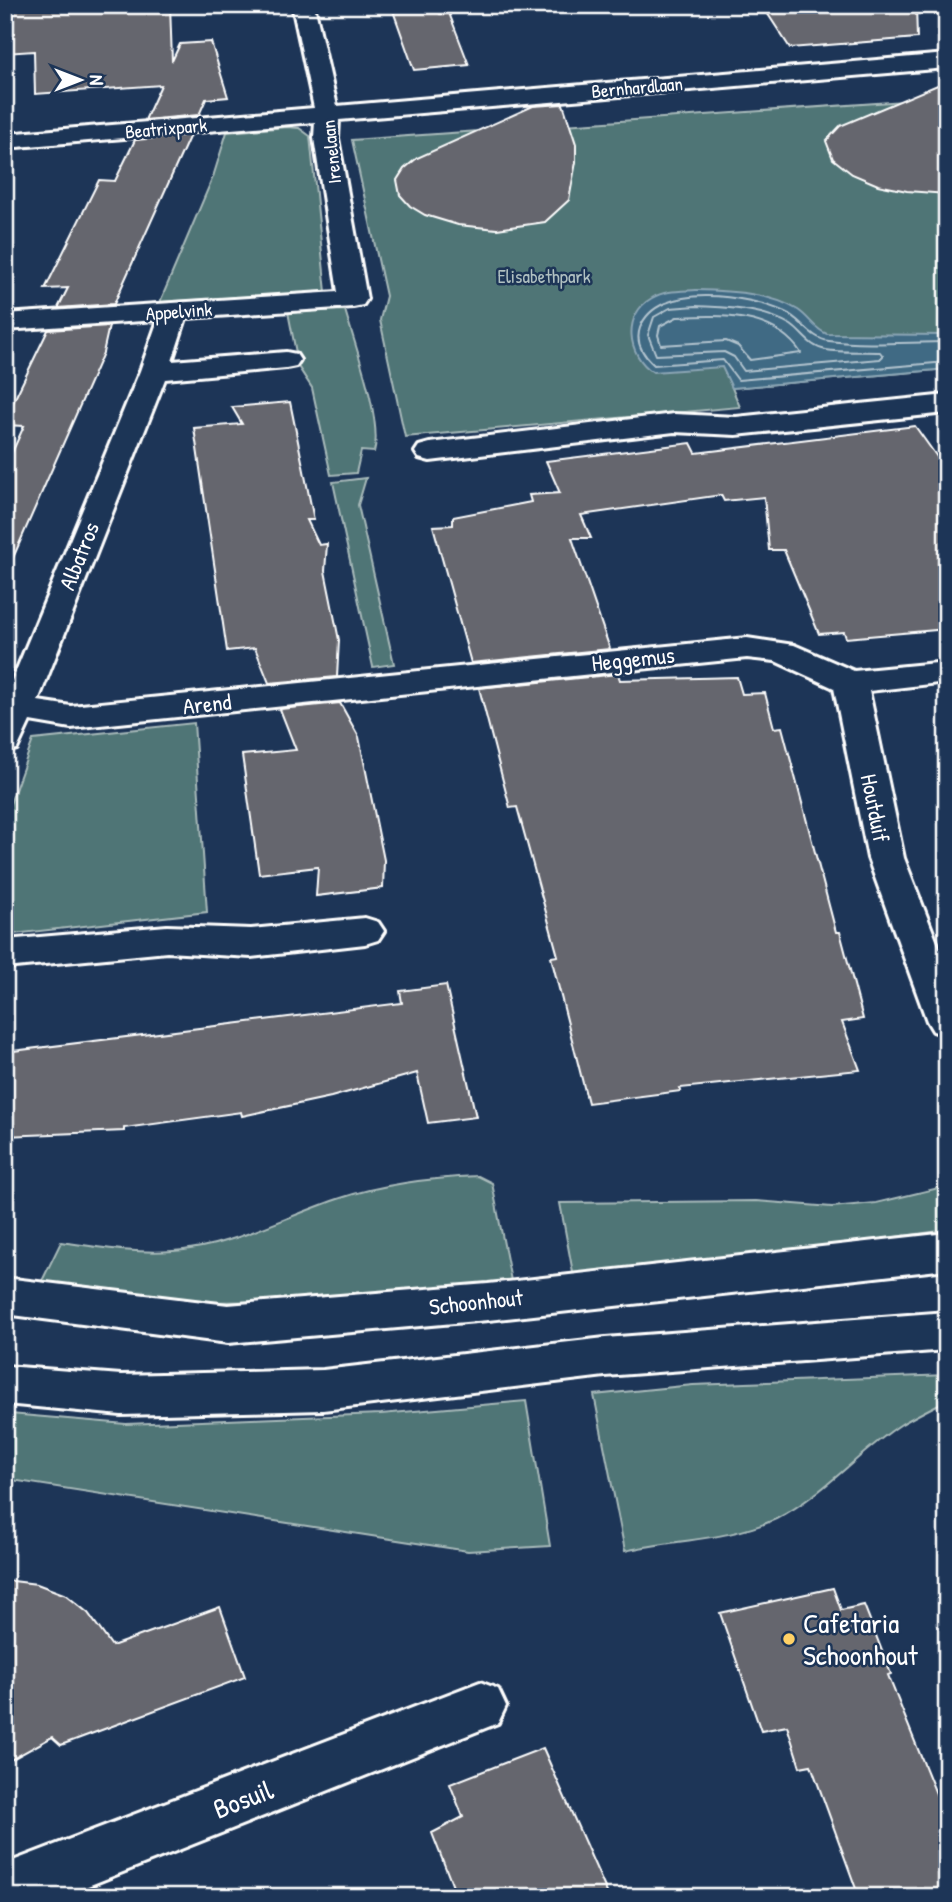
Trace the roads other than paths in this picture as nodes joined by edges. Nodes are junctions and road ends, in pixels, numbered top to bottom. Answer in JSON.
{"nodes":[{"id":1,"x":303,"y":5,"type":"edge"},
{"id":2,"x":947,"y":61,"type":"edge"},
{"id":3,"x":327,"y":112,"type":"junction"},
{"id":4,"x":5,"y":141,"type":"edge"},
{"id":5,"x":353,"y":299,"type":"joint"},
{"id":6,"x":174,"y":311,"type":"junction"},
{"id":7,"x":5,"y":322,"type":"edge"},
{"id":8,"x":286,"y":360,"type":"dead end"},
{"id":9,"x":154,"y":371,"type":"junction"},
{"id":10,"x":947,"y":404,"type":"edge"},
{"id":11,"x":430,"y":452,"type":"dead end"},
{"id":12,"x":947,"y":672,"type":"edge"},
{"id":13,"x":410,"y":682,"type":"joint"},
{"id":14,"x":850,"y":682,"type":"junction"},
{"id":15,"x":12,"y":706,"type":"edge"},
{"id":16,"x":5,"y":741,"type":"edge"},
{"id":17,"x":365,"y":931,"type":"dead end"},
{"id":18,"x":5,"y":954,"type":"edge"},
{"id":19,"x":947,"y":1021,"type":"edge"},
{"id":20,"x":947,"y":1251,"type":"edge"},
{"id":21,"x":5,"y":1296,"type":"edge"},
{"id":22,"x":947,"y":1331,"type":"edge"},
{"id":23,"x":5,"y":1385,"type":"edge"},
{"id":24,"x":480,"y":1706,"type":"dead end"},
{"id":25,"x":5,"y":1891,"type":"edge"}],
"edges":[{"from":1,"to":3,"type":"street","name":"Irenelaan"},
{"from":2,"to":3,"type":"street","name":"Bernhardlaan"},
{"from":3,"to":4,"type":"street","name":"Beatrixpark"},
{"from":3,"to":5,"type":"street","name":"Irenelaan"},
{"from":5,"to":6,"type":"street","name":"Appelvink"},
{"from":6,"to":7,"type":"street","name":"Appelvink"},
{"from":6,"to":9,"type":"street","name":"Albatros"},
{"from":8,"to":9,"type":"street"},
{"from":9,"to":15,"type":"street","name":"Albatros"},
{"from":10,"to":11,"type":"street"},
{"from":12,"to":14,"type":"street"},
{"from":13,"to":14,"type":"street","name":"Heggemus"},
{"from":13,"to":15,"type":"street","name":"Arend"},
{"from":14,"to":19,"type":"street","name":"Houtduif"},
{"from":15,"to":16,"type":"street","name":"Albatros"},
{"from":17,"to":18,"type":"street"},
{"from":20,"to":21,"type":"street","name":"Schoonhout"},
{"from":22,"to":23,"type":"street"},
{"from":24,"to":25,"type":"street","name":"Bosuil"}]}
